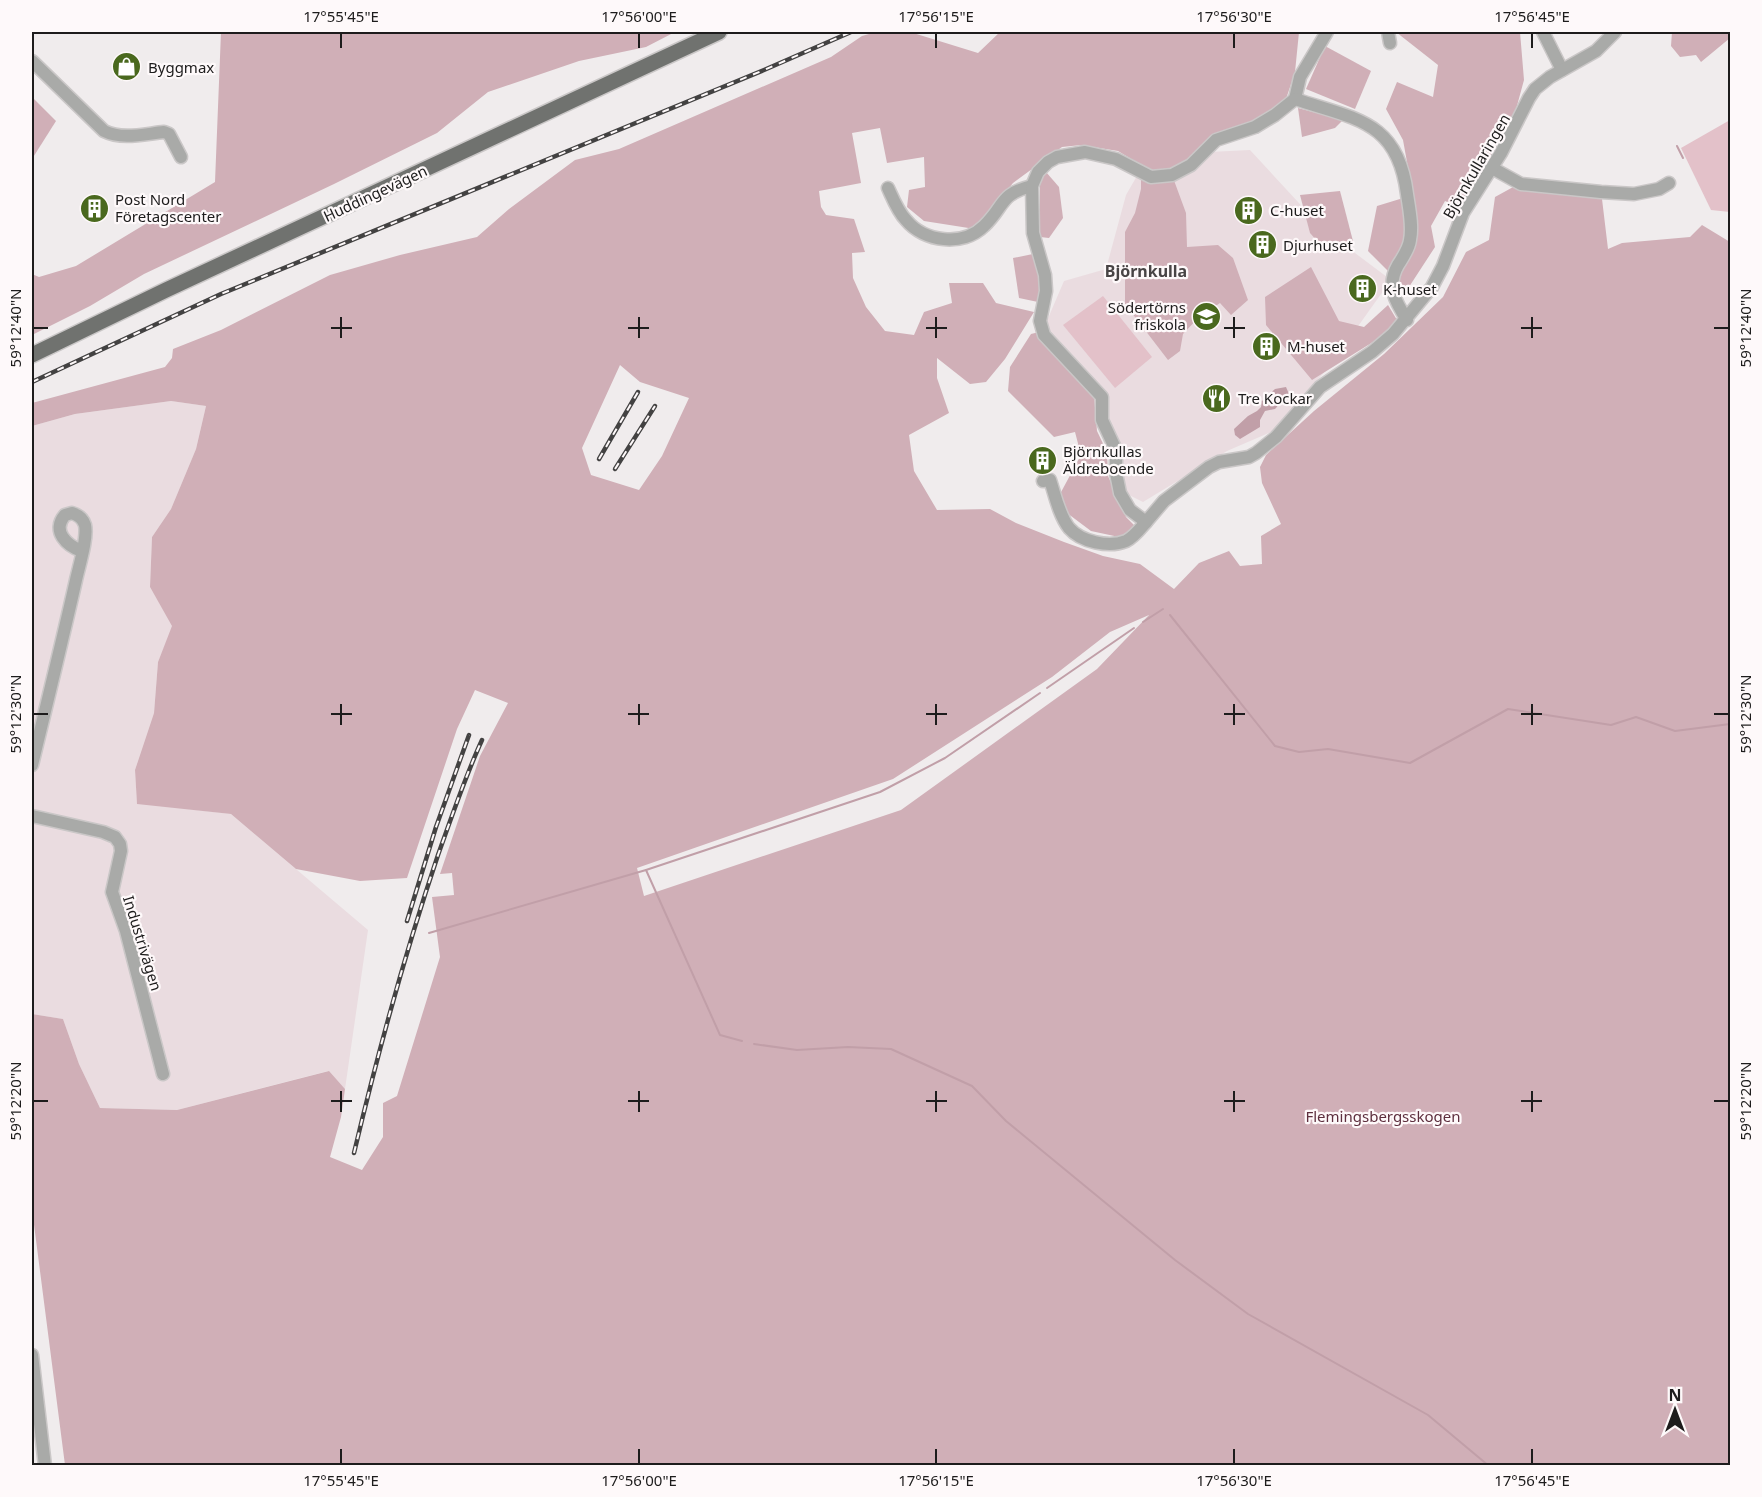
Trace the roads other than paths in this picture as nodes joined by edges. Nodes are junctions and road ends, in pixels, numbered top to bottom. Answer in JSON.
{"nodes":[{"id":1,"x":719,"y":32,"type":"edge"},
{"id":2,"x":1327,"y":32,"type":"edge"},
{"id":3,"x":1543,"y":32,"type":"edge"},
{"id":4,"x":1615,"y":32,"type":"edge"},
{"id":5,"x":32,"y":61,"type":"edge"},
{"id":6,"x":1562,"y":70,"type":"junction"},
{"id":7,"x":1295,"y":99,"type":"junction"},
{"id":8,"x":181,"y":157,"type":"dead end"},
{"id":9,"x":1492,"y":168,"type":"junction"},
{"id":10,"x":1669,"y":183,"type":"dead end"},
{"id":11,"x":1032,"y":186,"type":"junction"},
{"id":12,"x":888,"y":188,"type":"dead end"},
{"id":13,"x":1407,"y":320,"type":"junction"},
{"id":14,"x":32,"y":355,"type":"edge"},
{"id":15,"x":1043,"y":481,"type":"dead end"},
{"id":16,"x":1146,"y":522,"type":"junction"},
{"id":17,"x":82,"y":551,"type":"dead end"},
{"id":18,"x":36,"y":728,"type":"edge"},
{"id":19,"x":32,"y":765,"type":"edge"},
{"id":20,"x":32,"y":816,"type":"edge"},
{"id":21,"x":163,"y":1074,"type":"dead end"},
{"id":22,"x":32,"y":1355,"type":"edge"},
{"id":23,"x":45,"y":1466,"type":"edge"}],
"edges":[{"from":1,"to":14,"type":"main road","name":"Huddingevägen"},
{"from":2,"to":7,"type":"street"},
{"from":3,"to":6,"type":"street"},
{"from":4,"to":6,"type":"street"},
{"from":5,"to":8,"type":"street"},
{"from":6,"to":9,"type":"street","name":"Björnkullaringen"},
{"from":7,"to":11,"type":"street"},
{"from":7,"to":13,"type":"street"},
{"from":9,"to":10,"type":"street"},
{"from":9,"to":13,"type":"street","name":"Björnkullaringen"},
{"from":11,"to":12,"type":"street"},
{"from":11,"to":16,"type":"street"},
{"from":13,"to":16,"type":"street","name":"Björnkullaringen"},
{"from":15,"to":16,"type":"street"},
{"from":17,"to":18,"type":"street"},
{"from":18,"to":19,"type":"street"},
{"from":20,"to":21,"type":"street","name":"Industrivägen"},
{"from":22,"to":23,"type":"street"}]}
